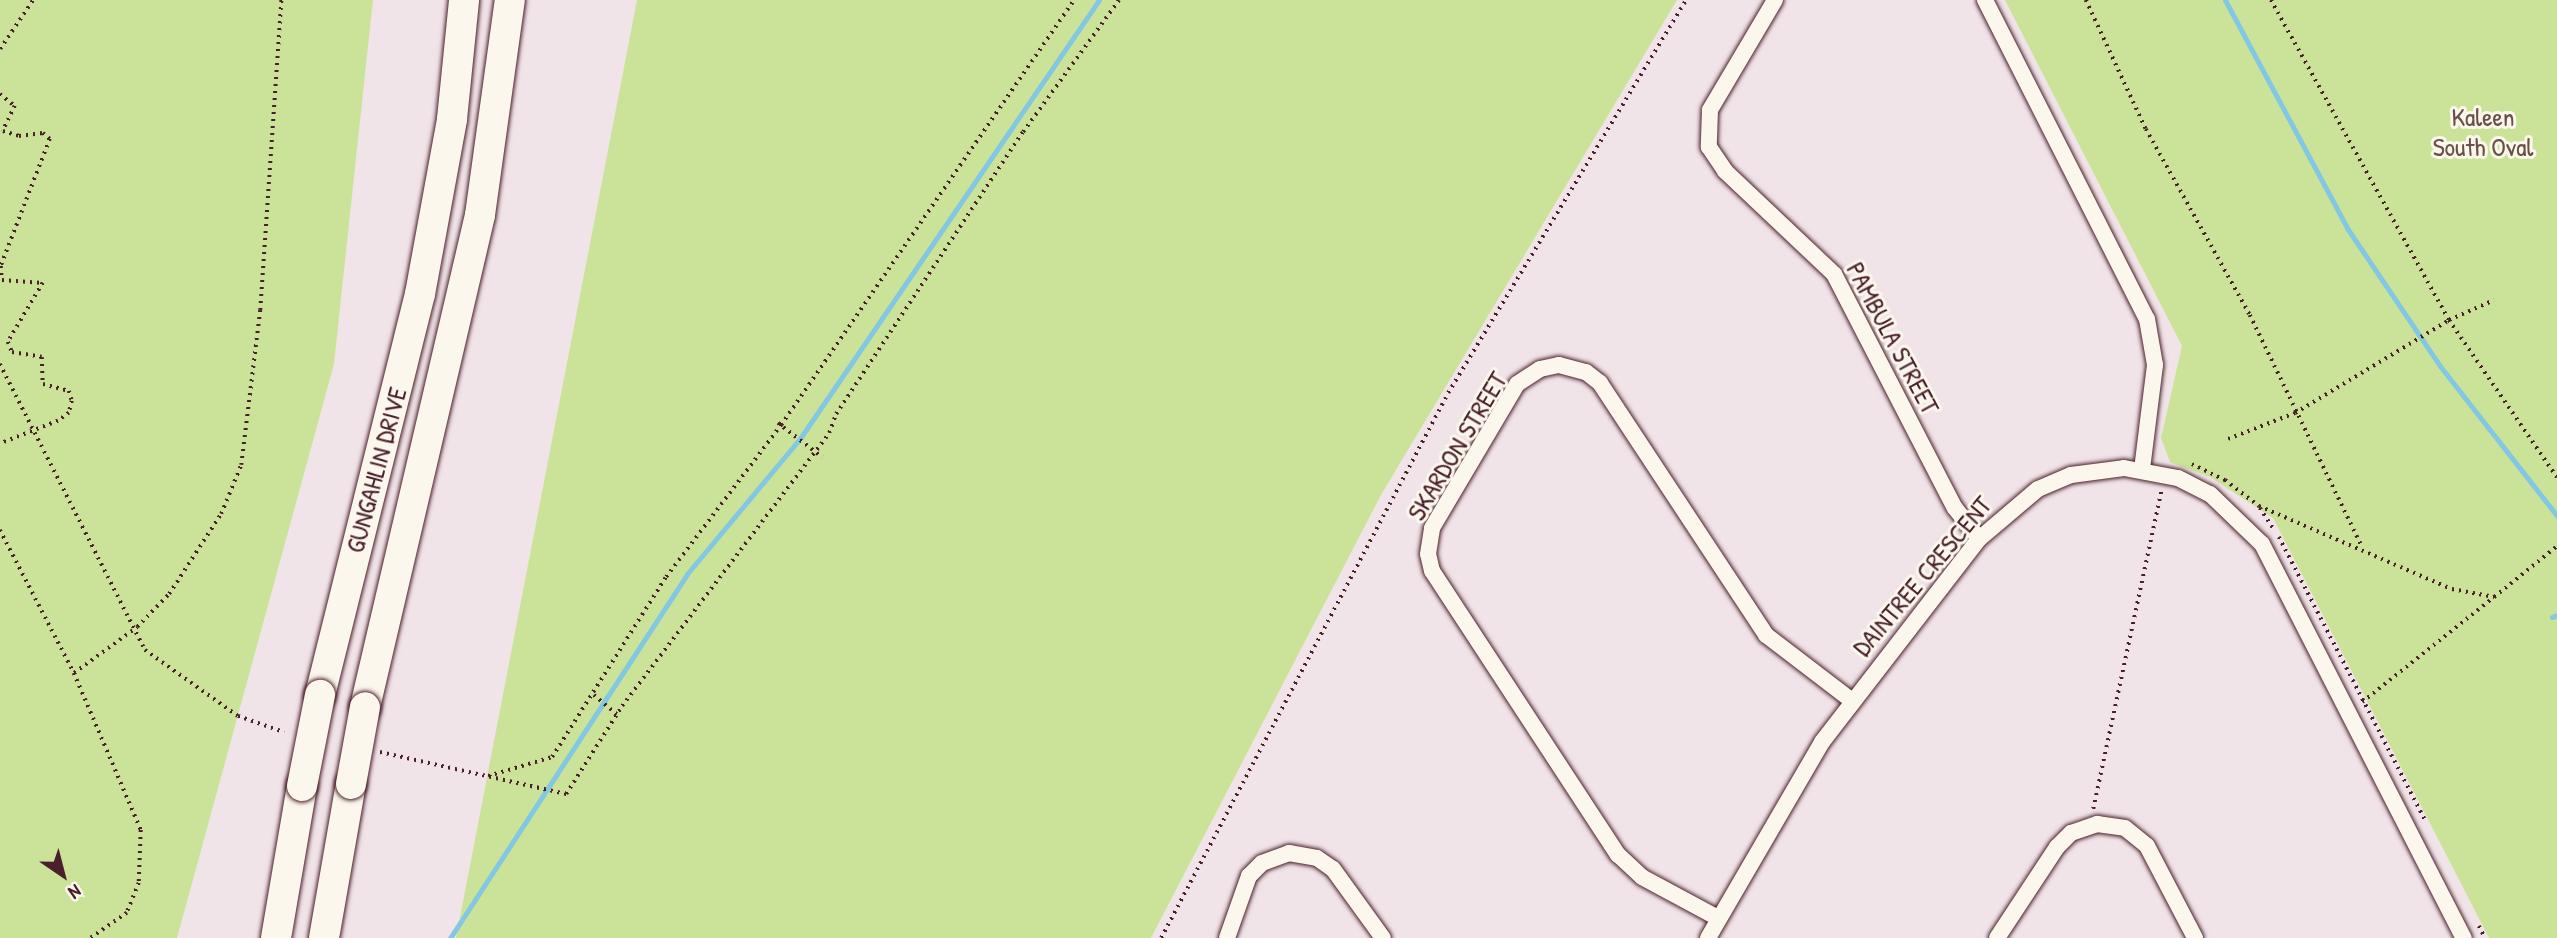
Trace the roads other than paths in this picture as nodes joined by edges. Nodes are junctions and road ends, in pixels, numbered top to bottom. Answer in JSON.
{"nodes":[{"id":1,"x":464,"y":0,"type":"edge"},
{"id":2,"x":510,"y":0,"type":"edge"},
{"id":3,"x":1775,"y":0,"type":"edge"},
{"id":4,"x":1985,"y":0,"type":"edge"},
{"id":5,"x":2142,"y":469,"type":"junction"},
{"id":6,"x":1979,"y":539,"type":"junction"},
{"id":7,"x":1852,"y":700,"type":"junction"},
{"id":8,"x":1718,"y":918,"type":"junction"},
{"id":9,"x":276,"y":938,"type":"edge"},
{"id":10,"x":324,"y":938,"type":"edge"},
{"id":11,"x":1227,"y":938,"type":"edge"},
{"id":12,"x":1382,"y":938,"type":"edge"},
{"id":13,"x":1708,"y":938,"type":"edge"},
{"id":14,"x":1997,"y":938,"type":"edge"},
{"id":15,"x":2195,"y":938,"type":"edge"},
{"id":16,"x":2464,"y":938,"type":"edge"}],
"edges":[{"from":1,"to":9,"type":"highway","name":"GUNGAHLIN DRIVE","bridge":true},
{"from":2,"to":10,"type":"highway","name":"GUNGAHLIN DRIVE","bridge":true},
{"from":3,"to":6,"type":"street","name":"PAMBULA STREET"},
{"from":4,"to":5,"type":"street"},
{"from":5,"to":6,"type":"street","name":"DAINTREE CRESCENT"},
{"from":5,"to":16,"type":"street","name":"DAINTREE CRESCENT"},
{"from":6,"to":7,"type":"street","name":"DAINTREE CRESCENT"},
{"from":7,"to":8,"type":"street","name":"DAINTREE CRESCENT"},
{"from":7,"to":8,"type":"street","name":"SKARDON STREET"},
{"from":8,"to":13,"type":"street","name":"DAINTREE CRESCENT"},
{"from":11,"to":12,"type":"street"},
{"from":14,"to":15,"type":"street"}]}
